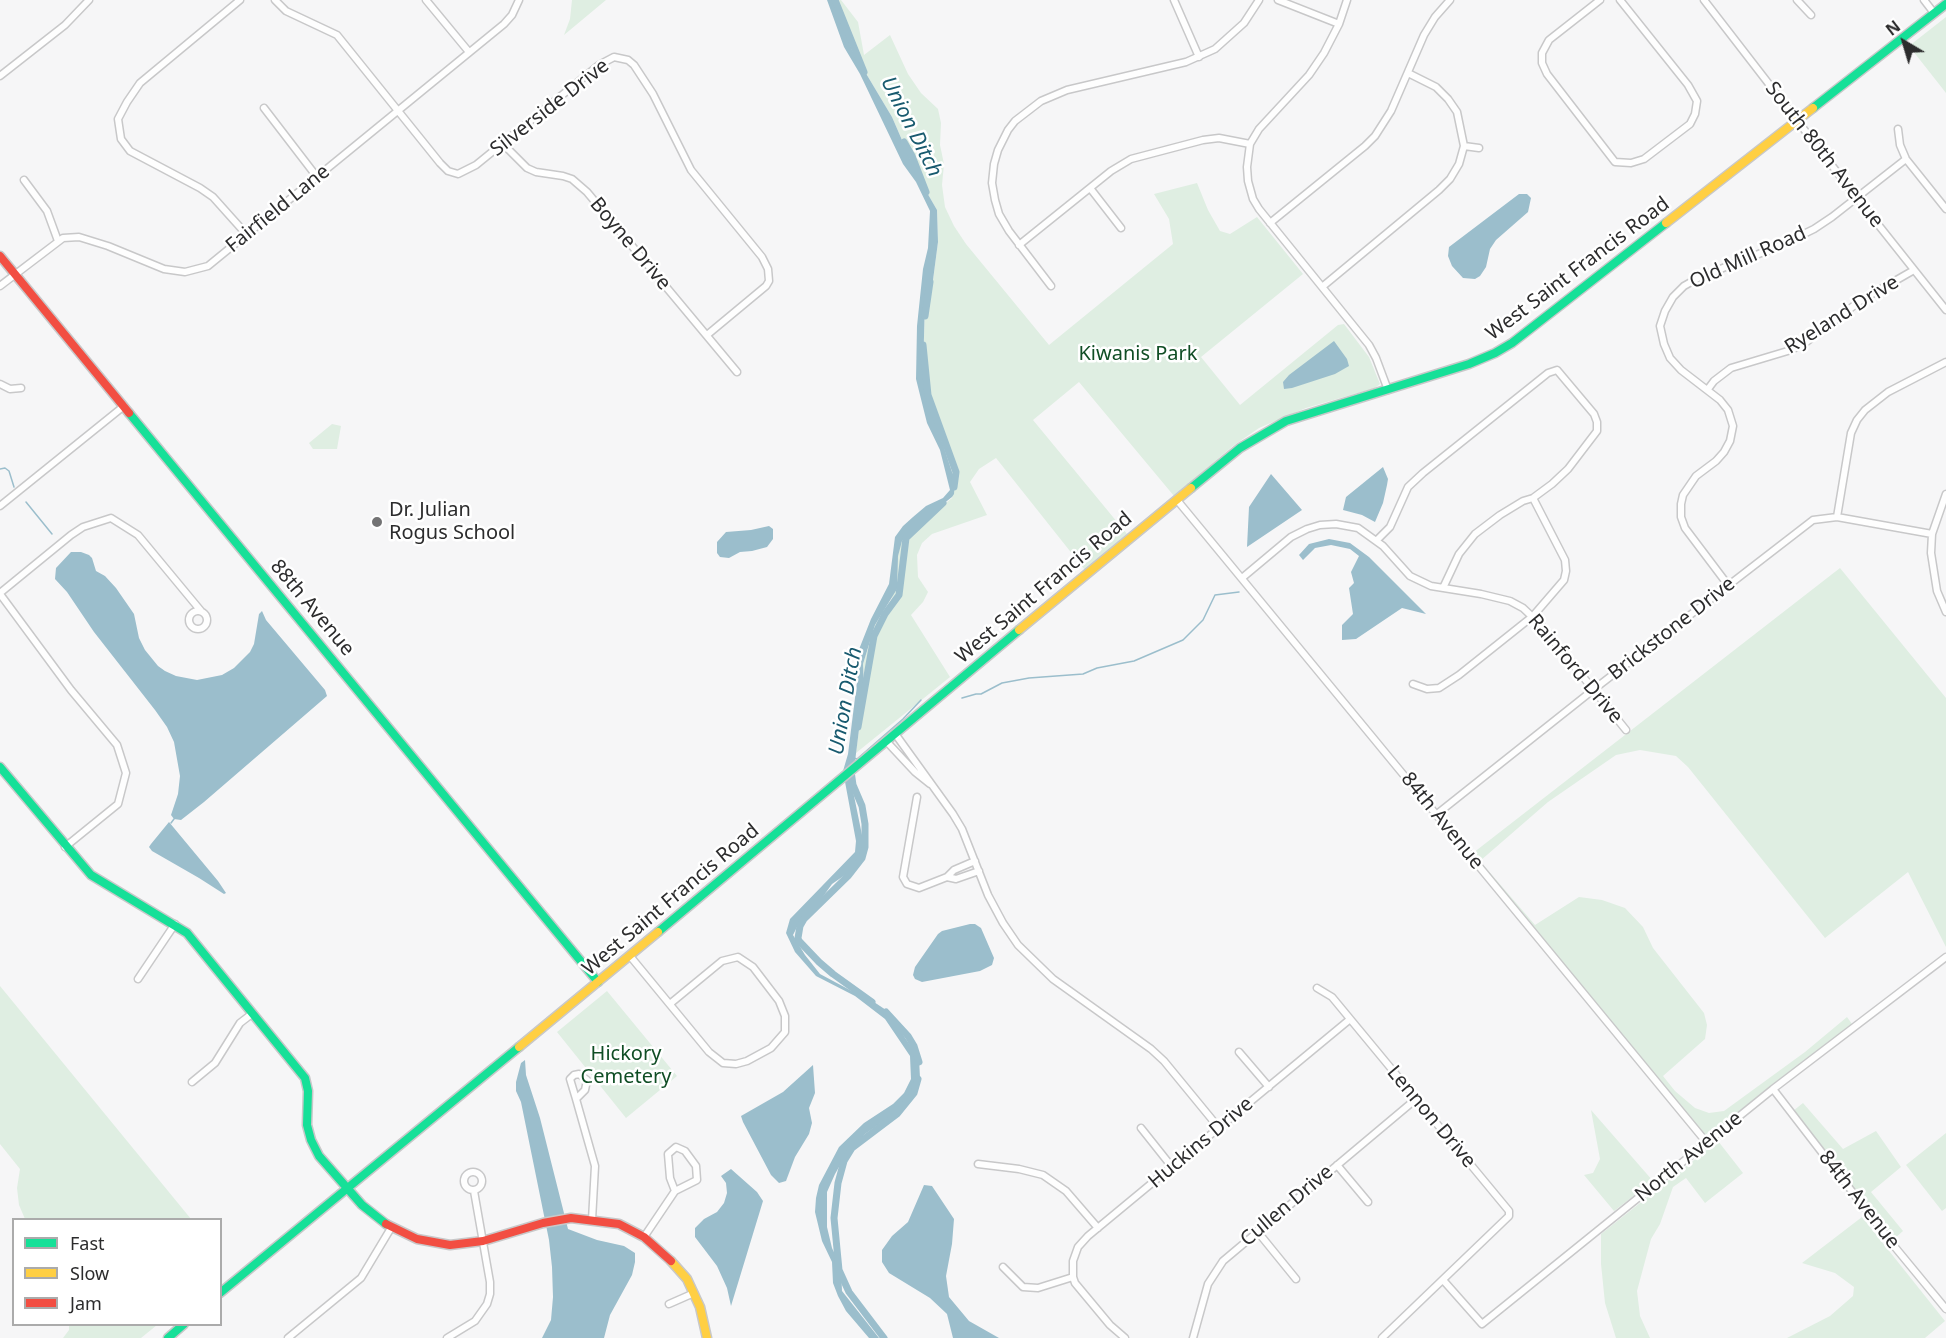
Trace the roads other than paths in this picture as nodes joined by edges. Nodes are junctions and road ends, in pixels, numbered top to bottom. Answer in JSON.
{"nodes":[{"id":1,"x":89,"y":0,"type":"edge"},
{"id":2,"x":240,"y":0,"type":"edge"},
{"id":3,"x":274,"y":0,"type":"edge"},
{"id":4,"x":426,"y":0,"type":"edge"},
{"id":5,"x":519,"y":0,"type":"edge"},
{"id":6,"x":1174,"y":0,"type":"edge"},
{"id":7,"x":1259,"y":0,"type":"edge"},
{"id":8,"x":1278,"y":0,"type":"edge"},
{"id":9,"x":1347,"y":0,"type":"edge"},
{"id":10,"x":1450,"y":0,"type":"edge"},
{"id":11,"x":1600,"y":0,"type":"edge"},
{"id":12,"x":1620,"y":0,"type":"edge"},
{"id":13,"x":1704,"y":0,"type":"edge"},
{"id":14,"x":1797,"y":0,"type":"edge"},
{"id":15,"x":1924,"y":0,"type":"edge"},
{"id":16,"x":1946,"y":4,"type":"edge"},
{"id":17,"x":1934,"y":13,"type":"junction"},
{"id":18,"x":1811,"y":15,"type":"dead end"},
{"id":19,"x":1339,"y":24,"type":"junction"},
{"id":20,"x":469,"y":52,"type":"junction"},
{"id":21,"x":1199,"y":57,"type":"junction"},
{"id":22,"x":1408,"y":73,"type":"junction"},
{"id":23,"x":0,"y":76,"type":"edge"},
{"id":24,"x":264,"y":108,"type":"dead end"},
{"id":25,"x":397,"y":110,"type":"junction"},
{"id":26,"x":1797,"y":121,"type":"junction"},
{"id":27,"x":1898,"y":129,"type":"dead end"},
{"id":28,"x":503,"y":144,"type":"junction"},
{"id":29,"x":1250,"y":144,"type":"junction"},
{"id":30,"x":1464,"y":146,"type":"junction"},
{"id":31,"x":1479,"y":148,"type":"dead end"},
{"id":32,"x":1906,"y":159,"type":"junction"},
{"id":33,"x":318,"y":177,"type":"junction"},
{"id":34,"x":24,"y":180,"type":"dead end"},
{"id":35,"x":1090,"y":188,"type":"junction"},
{"id":36,"x":1857,"y":198,"type":"junction"},
{"id":37,"x":1946,"y":209,"type":"edge"},
{"id":38,"x":1270,"y":223,"type":"junction"},
{"id":39,"x":1121,"y":228,"type":"dead end"},
{"id":40,"x":247,"y":235,"type":"junction"},
{"id":41,"x":58,"y":241,"type":"junction"},
{"id":42,"x":1019,"y":245,"type":"junction"},
{"id":43,"x":0,"y":256,"type":"edge"},
{"id":44,"x":1914,"y":270,"type":"junction"},
{"id":45,"x":15,"y":274,"type":"junction"},
{"id":46,"x":0,"y":286,"type":"edge"},
{"id":47,"x":1051,"y":286,"type":"dead end"},
{"id":48,"x":1322,"y":287,"type":"junction"},
{"id":49,"x":1946,"y":310,"type":"edge"},
{"id":50,"x":707,"y":335,"type":"junction"},
{"id":51,"x":1946,"y":362,"type":"edge"},
{"id":52,"x":737,"y":372,"type":"dead end"},
{"id":53,"x":0,"y":384,"type":"edge"},
{"id":54,"x":21,"y":388,"type":"dead end"},
{"id":55,"x":1708,"y":389,"type":"junction"},
{"id":56,"x":1388,"y":390,"type":"junction"},
{"id":57,"x":123,"y":406,"type":"junction"},
{"id":58,"x":1946,"y":494,"type":"edge"},
{"id":59,"x":1533,"y":498,"type":"junction"},
{"id":60,"x":1177,"y":500,"type":"junction"},
{"id":61,"x":0,"y":506,"type":"edge"},
{"id":62,"x":1837,"y":517,"type":"junction"},
{"id":63,"x":1932,"y":534,"type":"junction"},
{"id":64,"x":1376,"y":541,"type":"junction"},
{"id":65,"x":1242,"y":578,"type":"junction"},
{"id":66,"x":1728,"y":585,"type":"junction"},
{"id":67,"x":1443,"y":588,"type":"junction"},
{"id":68,"x":0,"y":594,"type":"edge"},
{"id":69,"x":201,"y":611,"type":"dead end"},
{"id":70,"x":1946,"y":612,"type":"edge"},
{"id":71,"x":1533,"y":616,"type":"junction"},
{"id":72,"x":1413,"y":684,"type":"dead end"},
{"id":73,"x":1593,"y":690,"type":"junction"},
{"id":74,"x":1626,"y":730,"type":"dead end"},
{"id":75,"x":896,"y":735,"type":"junction"},
{"id":76,"x":887,"y":742,"type":"junction"},
{"id":77,"x":0,"y":767,"type":"edge"},
{"id":78,"x":933,"y":786,"type":"junction"},
{"id":79,"x":917,"y":797,"type":"dead end"},
{"id":80,"x":1437,"y":814,"type":"junction"},
{"id":81,"x":65,"y":847,"type":"junction"},
{"id":82,"x":975,"y":861,"type":"junction"},
{"id":83,"x":979,"y":871,"type":"junction"},
{"id":84,"x":947,"y":877,"type":"junction"},
{"id":85,"x":175,"y":924,"type":"junction"},
{"id":86,"x":630,"y":956,"type":"junction"},
{"id":87,"x":1946,"y":957,"type":"edge"},
{"id":88,"x":138,"y":979,"type":"dead end"},
{"id":89,"x":598,"y":982,"type":"junction"},
{"id":90,"x":1317,"y":988,"type":"dead end"},
{"id":91,"x":670,"y":1004,"type":"junction"},
{"id":92,"x":253,"y":1013,"type":"junction"},
{"id":93,"x":1349,"y":1020,"type":"junction"},
{"id":94,"x":1239,"y":1052,"type":"dead end"},
{"id":95,"x":192,"y":1082,"type":"dead end"},
{"id":96,"x":1269,"y":1087,"type":"junction"},
{"id":97,"x":1773,"y":1089,"type":"junction"},
{"id":98,"x":576,"y":1099,"type":"dead end"},
{"id":99,"x":1416,"y":1100,"type":"junction"},
{"id":100,"x":1142,"y":1128,"type":"dead end"},
{"id":101,"x":1219,"y":1128,"type":"junction"},
{"id":102,"x":1707,"y":1143,"type":"junction"},
{"id":103,"x":978,"y":1164,"type":"dead end"},
{"id":104,"x":1337,"y":1165,"type":"junction"},
{"id":105,"x":1172,"y":1167,"type":"junction"},
{"id":106,"x":346,"y":1188,"type":"junction"},
{"id":107,"x":474,"y":1191,"type":"dead end"},
{"id":108,"x":675,"y":1191,"type":"junction"},
{"id":109,"x":1368,"y":1202,"type":"dead end"},
{"id":110,"x":592,"y":1220,"type":"junction"},
{"id":111,"x":391,"y":1228,"type":"junction"},
{"id":112,"x":1098,"y":1228,"type":"junction"},
{"id":113,"x":1257,"y":1231,"type":"junction"},
{"id":114,"x":644,"y":1237,"type":"junction"},
{"id":115,"x":483,"y":1242,"type":"junction"},
{"id":116,"x":1003,"y":1267,"type":"dead end"},
{"id":117,"x":1073,"y":1277,"type":"junction"},
{"id":118,"x":1296,"y":1279,"type":"dead end"},
{"id":119,"x":1443,"y":1280,"type":"junction"},
{"id":120,"x":222,"y":1291,"type":"edge"},
{"id":121,"x":693,"y":1293,"type":"junction"},
{"id":122,"x":669,"y":1304,"type":"dead end"},
{"id":123,"x":1946,"y":1309,"type":"edge"},
{"id":124,"x":182,"y":1326,"type":"edge"},
{"id":125,"x":1116,"y":1331,"type":"junction"},
{"id":126,"x":168,"y":1338,"type":"edge"},
{"id":127,"x":288,"y":1338,"type":"edge"},
{"id":128,"x":447,"y":1338,"type":"edge"},
{"id":129,"x":707,"y":1338,"type":"edge"},
{"id":130,"x":1110,"y":1338,"type":"edge"},
{"id":131,"x":1125,"y":1338,"type":"edge"},
{"id":132,"x":1193,"y":1338,"type":"edge"},
{"id":133,"x":1382,"y":1338,"type":"edge"}],
"edges":[{"from":1,"to":23,"type":"street"},
{"from":2,"to":40,"type":"street"},
{"from":3,"to":25,"type":"street","name":"Silverside Drive"},
{"from":4,"to":20,"type":"street"},
{"from":5,"to":20,"type":"street","name":"Fairfield Lane"},
{"from":6,"to":21,"type":"street"},
{"from":7,"to":21,"type":"street"},
{"from":8,"to":19,"type":"street"},
{"from":9,"to":19,"type":"street"},
{"from":10,"to":22,"type":"street"},
{"from":11,"to":12,"type":"street"},
{"from":13,"to":26,"type":"street","name":"South 80th Avenue"},
{"from":14,"to":18,"type":"street"},
{"from":15,"to":17,"type":"street"},
{"from":16,"to":17,"type":"street","name":"West Saint Francis Road"},
{"from":17,"to":26,"type":"street","name":"West Saint Francis Road"},
{"from":19,"to":29,"type":"street"},
{"from":20,"to":25,"type":"street","name":"Fairfield Lane"},
{"from":21,"to":42,"type":"street"},
{"from":22,"to":30,"type":"street"},
{"from":22,"to":38,"type":"street"},
{"from":24,"to":33,"type":"street"},
{"from":25,"to":28,"type":"street","name":"Silverside Drive"},
{"from":25,"to":33,"type":"street","name":"Fairfield Lane"},
{"from":26,"to":36,"type":"street","name":"South 80th Avenue"},
{"from":26,"to":56,"type":"street","name":"West Saint Francis Road"},
{"from":27,"to":32,"type":"street"},
{"from":28,"to":50,"type":"street","name":"Boyne Drive"},
{"from":28,"to":50,"type":"street","name":"Silverside Drive"},
{"from":29,"to":35,"type":"street"},
{"from":29,"to":38,"type":"street"},
{"from":30,"to":31,"type":"street"},
{"from":30,"to":48,"type":"street"},
{"from":32,"to":36,"type":"street","name":"Old Mill Road"},
{"from":32,"to":37,"type":"street"},
{"from":33,"to":40,"type":"street","name":"Fairfield Lane"},
{"from":34,"to":41,"type":"street"},
{"from":35,"to":39,"type":"street"},
{"from":35,"to":42,"type":"street"},
{"from":36,"to":44,"type":"street","name":"South 80th Avenue"},
{"from":36,"to":55,"type":"street","name":"Old Mill Road"},
{"from":38,"to":48,"type":"street"},
{"from":40,"to":41,"type":"street","name":"Fairfield Lane"},
{"from":41,"to":45,"type":"street"},
{"from":42,"to":47,"type":"street"},
{"from":43,"to":45,"type":"street","name":"88th Avenue"},
{"from":44,"to":49,"type":"street","name":"South 80th Avenue"},
{"from":44,"to":55,"type":"street","name":"Ryeland Drive"},
{"from":45,"to":46,"type":"street"},
{"from":45,"to":57,"type":"street","name":"88th Avenue"},
{"from":48,"to":56,"type":"street"},
{"from":50,"to":52,"type":"street","name":"Boyne Drive"},
{"from":51,"to":62,"type":"street"},
{"from":53,"to":54,"type":"street"},
{"from":55,"to":66,"type":"street","name":"Old Mill Road"},
{"from":56,"to":60,"type":"street","name":"West Saint Francis Road"},
{"from":57,"to":61,"type":"street"},
{"from":57,"to":89,"type":"street","name":"88th Avenue"},
{"from":58,"to":63,"type":"street"},
{"from":59,"to":64,"type":"street"},
{"from":59,"to":67,"type":"street"},
{"from":59,"to":71,"type":"street"},
{"from":60,"to":65,"type":"street","name":"84th Avenue"},
{"from":60,"to":75,"type":"street","name":"West Saint Francis Road"},
{"from":62,"to":63,"type":"street","name":"Brickstone Drive"},
{"from":62,"to":66,"type":"street","name":"Brickstone Drive"},
{"from":63,"to":70,"type":"street"},
{"from":64,"to":65,"type":"street","name":"Rainford Drive"},
{"from":64,"to":67,"type":"street","name":"Rainford Drive"},
{"from":65,"to":80,"type":"street","name":"84th Avenue"},
{"from":66,"to":73,"type":"street","name":"Brickstone Drive"},
{"from":67,"to":71,"type":"street","name":"Rainford Drive"},
{"from":68,"to":69,"type":"street"},
{"from":68,"to":81,"type":"street"},
{"from":71,"to":72,"type":"street"},
{"from":71,"to":73,"type":"street","name":"Rainford Drive"},
{"from":73,"to":74,"type":"street","name":"Rainford Drive"},
{"from":73,"to":80,"type":"street","name":"Brickstone Drive"},
{"from":75,"to":76,"type":"street","name":"West Saint Francis Road"},
{"from":75,"to":78,"type":"street"},
{"from":76,"to":78,"type":"street"},
{"from":76,"to":86,"type":"street","name":"West Saint Francis Road"},
{"from":77,"to":81,"type":"street"},
{"from":78,"to":82,"type":"street"},
{"from":79,"to":84,"type":"street"},
{"from":80,"to":102,"type":"street","name":"84th Avenue"},
{"from":81,"to":85,"type":"street"},
{"from":82,"to":83,"type":"street"},
{"from":82,"to":84,"type":"street"},
{"from":83,"to":84,"type":"street"},
{"from":83,"to":101,"type":"street"},
{"from":85,"to":88,"type":"street"},
{"from":85,"to":92,"type":"street"},
{"from":86,"to":89,"type":"street","name":"West Saint Francis Road"},
{"from":86,"to":91,"type":"street"},
{"from":87,"to":97,"type":"street","name":"North Avenue"},
{"from":89,"to":106,"type":"street","name":"West Saint Francis Road"},
{"from":90,"to":93,"type":"street","name":"Lennon Drive"},
{"from":91,"to":91,"type":"street"},
{"from":92,"to":95,"type":"street"},
{"from":92,"to":106,"type":"street"},
{"from":93,"to":96,"type":"street","name":"Huckins Drive"},
{"from":93,"to":99,"type":"street","name":"Lennon Drive"},
{"from":94,"to":96,"type":"street"},
{"from":96,"to":101,"type":"street","name":"Huckins Drive"},
{"from":97,"to":102,"type":"street","name":"North Avenue"},
{"from":97,"to":123,"type":"street","name":"84th Avenue"},
{"from":98,"to":110,"type":"street"},
{"from":99,"to":104,"type":"street","name":"Cullen Drive"},
{"from":99,"to":119,"type":"street","name":"Lennon Drive"},
{"from":100,"to":105,"type":"street"},
{"from":101,"to":105,"type":"street","name":"Huckins Drive"},
{"from":102,"to":119,"type":"street","name":"North Avenue"},
{"from":103,"to":112,"type":"street"},
{"from":104,"to":109,"type":"street"},
{"from":104,"to":113,"type":"street","name":"Cullen Drive"},
{"from":105,"to":112,"type":"street","name":"Huckins Drive"},
{"from":106,"to":111,"type":"street"},
{"from":106,"to":120,"type":"street","name":"West Saint Francis Road"},
{"from":107,"to":115,"type":"street"},
{"from":108,"to":108,"type":"street"},
{"from":108,"to":114,"type":"street"},
{"from":110,"to":114,"type":"street"},
{"from":110,"to":115,"type":"street"},
{"from":111,"to":115,"type":"street"},
{"from":111,"to":127,"type":"street"},
{"from":112,"to":117,"type":"street","name":"Huckins Drive"},
{"from":113,"to":118,"type":"street"},
{"from":113,"to":132,"type":"street","name":"Cullen Drive"},
{"from":114,"to":121,"type":"street"},
{"from":115,"to":128,"type":"street"},
{"from":116,"to":117,"type":"street"},
{"from":117,"to":125,"type":"street"},
{"from":119,"to":133,"type":"street"},
{"from":121,"to":122,"type":"street"},
{"from":121,"to":129,"type":"street"},
{"from":124,"to":126,"type":"street"},
{"from":125,"to":130,"type":"street"},
{"from":125,"to":131,"type":"street"}]}
